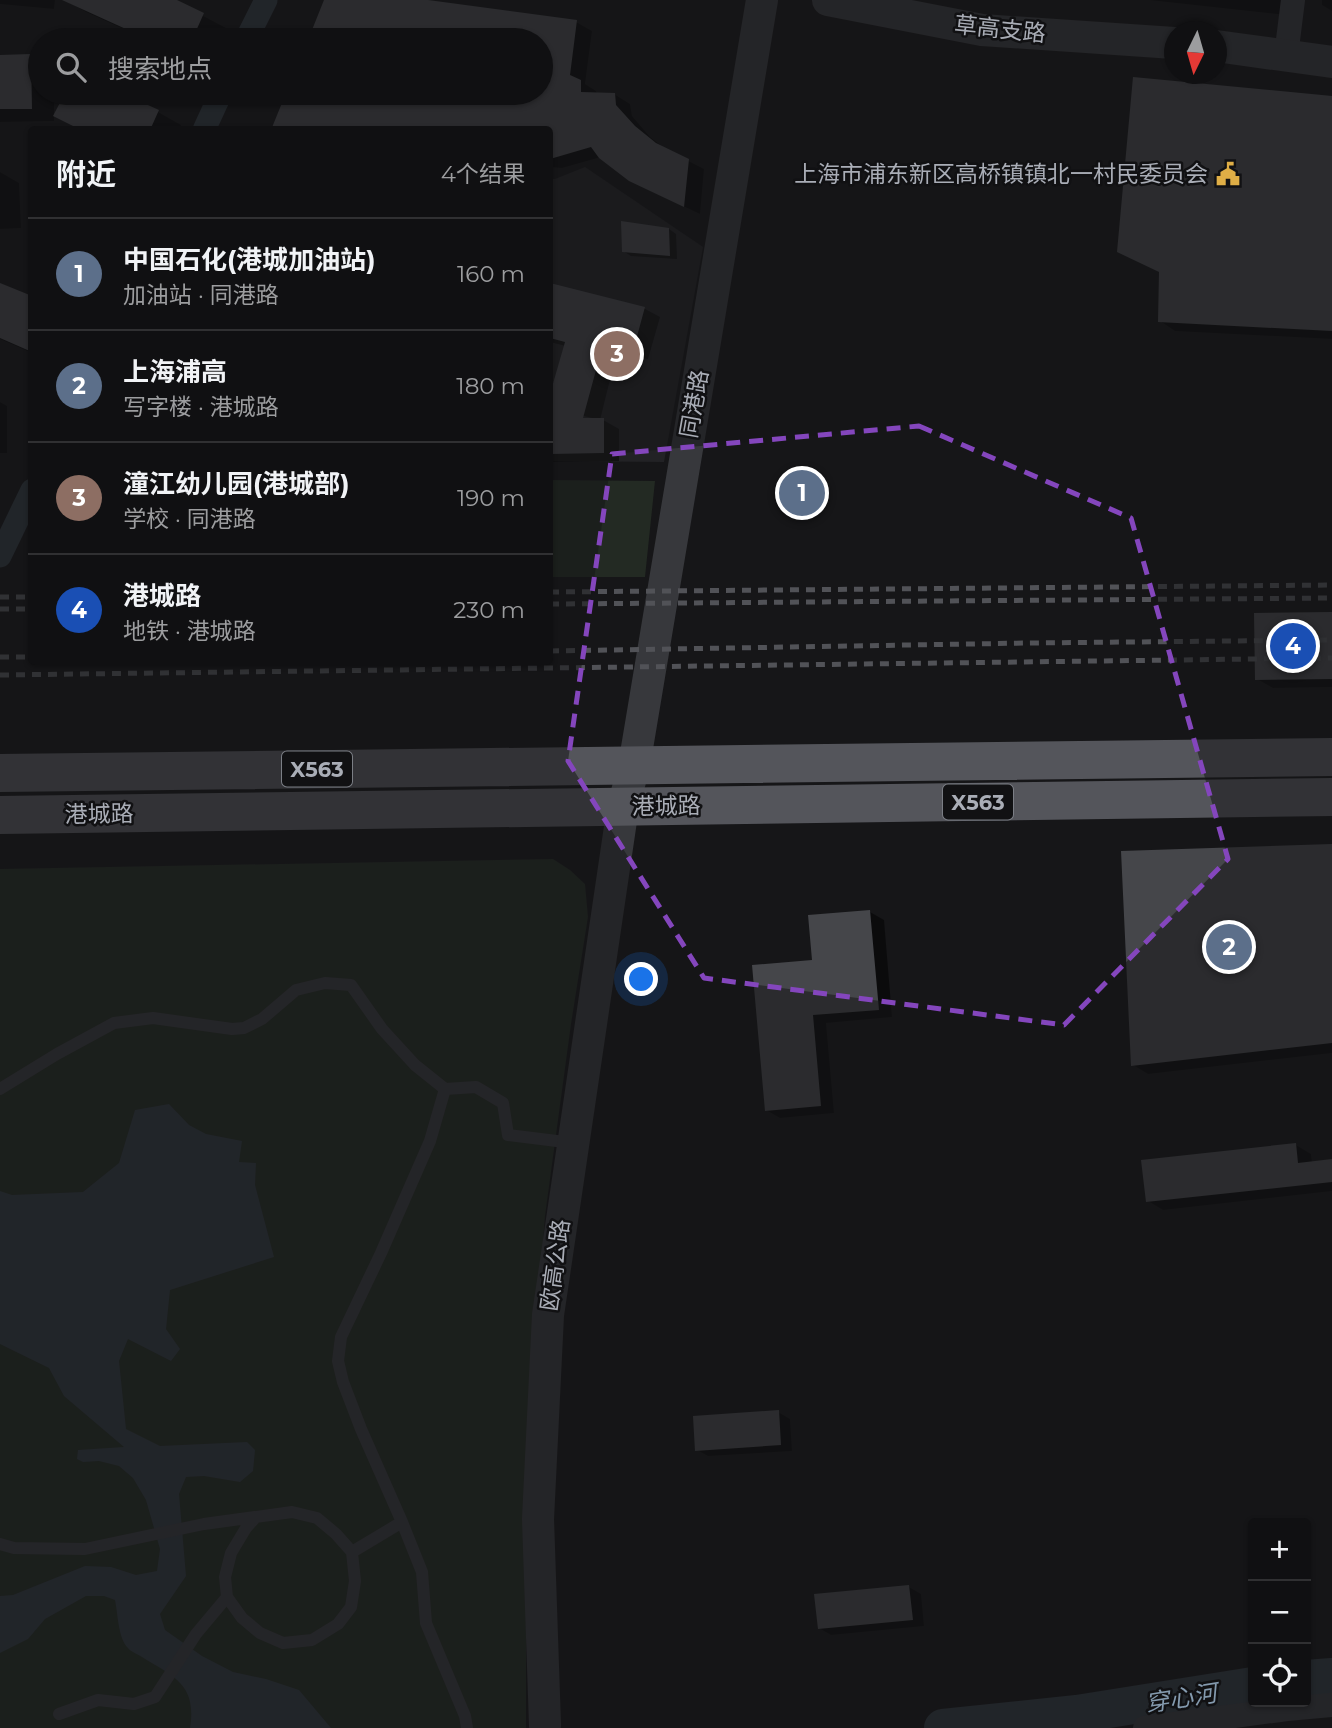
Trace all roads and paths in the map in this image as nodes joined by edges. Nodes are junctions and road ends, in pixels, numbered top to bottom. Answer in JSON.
{"nodes":[{"id":1,"x":762,"y":0,"type":"edge"},
{"id":2,"x":828,"y":0,"type":"edge"},
{"id":3,"x":1293,"y":0,"type":"edge"},
{"id":4,"x":1164,"y":42,"type":"edge"},
{"id":5,"x":1227,"y":48,"type":"edge"},
{"id":6,"x":1286,"y":56,"type":"junction"},
{"id":7,"x":1332,"y":62,"type":"edge"},
{"id":8,"x":1332,"y":757,"type":"edge"},
{"id":9,"x":634,"y":766,"type":"junction"},
{"id":10,"x":0,"y":773,"type":"edge"},
{"id":11,"x":1332,"y":797,"type":"edge"},
{"id":12,"x":624,"y":807,"type":"junction"},
{"id":13,"x":0,"y":815,"type":"edge"},
{"id":14,"x":0,"y":1089,"type":"edge"},
{"id":15,"x":444,"y":1089,"type":"junction"},
{"id":16,"x":573,"y":1143,"type":"junction"},
{"id":17,"x":255,"y":1518,"type":"junction"},
{"id":18,"x":402,"y":1522,"type":"junction"},
{"id":19,"x":0,"y":1544,"type":"edge"},
{"id":20,"x":352,"y":1552,"type":"junction"},
{"id":21,"x":227,"y":1597,"type":"junction"},
{"id":22,"x":1332,"y":1705,"type":"edge"},
{"id":23,"x":59,"y":1714,"type":"dead end"},
{"id":24,"x":545,"y":1727,"type":"edge"},
{"id":25,"x":467,"y":1728,"type":"edge"},
{"id":26,"x":1145,"y":1728,"type":"edge"}],
"edges":[{"from":1,"to":9,"type":"street","name":"同港路"},
{"from":2,"to":4,"type":"street","name":"草高支路"},
{"from":3,"to":6,"type":"street"},
{"from":5,"to":6,"type":"street"},
{"from":6,"to":7,"type":"street"},
{"from":8,"to":9,"type":"main road","name":"港城路","number":"X563"},
{"from":9,"to":10,"type":"main road","name":"港城路","number":"X563"},
{"from":9,"to":12,"type":"street","name":"同港路"},
{"from":11,"to":12,"type":"main road","name":"港城路","number":"X563"},
{"from":12,"to":13,"type":"main road","name":"港城路","number":"X563"},
{"from":12,"to":16,"type":"street","name":"欧高公路"},
{"from":14,"to":15,"type":"lane"},
{"from":15,"to":16,"type":"lane"},
{"from":15,"to":18,"type":"lane"},
{"from":16,"to":24,"type":"street","name":"欧高公路"},
{"from":17,"to":19,"type":"lane"},
{"from":17,"to":20,"type":"lane"},
{"from":17,"to":21,"type":"lane"},
{"from":18,"to":20,"type":"lane"},
{"from":18,"to":25,"type":"lane"},
{"from":20,"to":21,"type":"lane"},
{"from":21,"to":23,"type":"lane"},
{"from":22,"to":26,"type":"street"}]}
